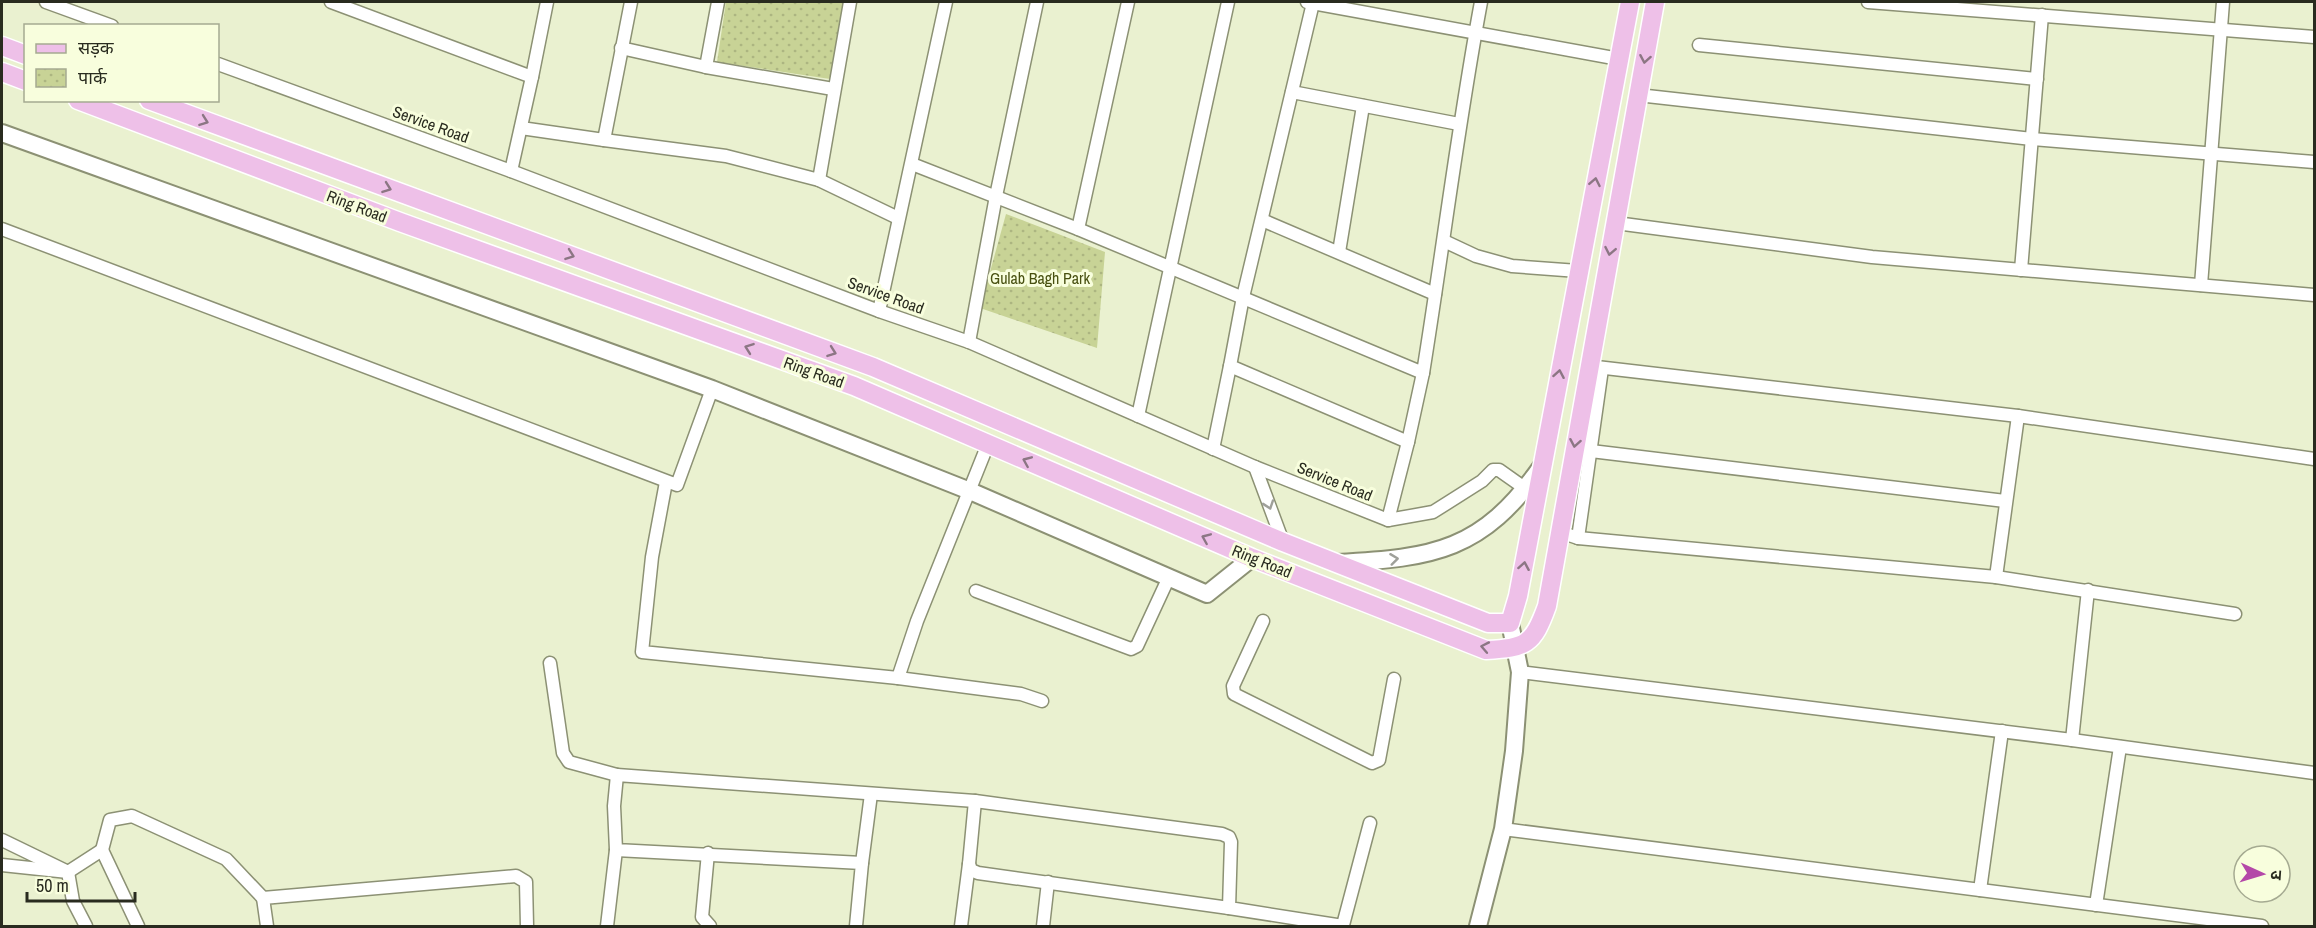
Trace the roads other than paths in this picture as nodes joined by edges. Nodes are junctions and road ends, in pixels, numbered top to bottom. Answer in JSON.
{"nodes":[{"id":1,"x":46,"y":2,"type":"edge"},
{"id":2,"x":331,"y":2,"type":"edge"},
{"id":3,"x":548,"y":2,"type":"edge"},
{"id":4,"x":631,"y":2,"type":"edge"},
{"id":5,"x":717,"y":2,"type":"edge"},
{"id":6,"x":850,"y":2,"type":"edge"},
{"id":7,"x":946,"y":2,"type":"edge"},
{"id":8,"x":1037,"y":2,"type":"edge"},
{"id":9,"x":1128,"y":2,"type":"edge"},
{"id":10,"x":1228,"y":2,"type":"edge"},
{"id":11,"x":1309,"y":2,"type":"edge"},
{"id":12,"x":1481,"y":2,"type":"edge"},
{"id":13,"x":1630,"y":2,"type":"edge"},
{"id":14,"x":1655,"y":2,"type":"edge"},
{"id":15,"x":1869,"y":2,"type":"edge"},
{"id":16,"x":2223,"y":2,"type":"edge"},
{"id":17,"x":2042,"y":15,"type":"junction"},
{"id":18,"x":106,"y":24,"type":"edge"},
{"id":19,"x":2221,"y":28,"type":"junction"},
{"id":20,"x":1475,"y":34,"type":"junction"},
{"id":21,"x":2314,"y":37,"type":"edge"},
{"id":22,"x":1699,"y":45,"type":"dead end"},
{"id":23,"x":2,"y":46,"type":"edge"},
{"id":24,"x":621,"y":48,"type":"junction"},
{"id":25,"x":24,"y":54,"type":"edge"},
{"id":26,"x":1619,"y":58,"type":"junction"},
{"id":27,"x":219,"y":64,"type":"edge"},
{"id":28,"x":706,"y":67,"type":"junction"},
{"id":29,"x":2,"y":72,"type":"edge"},
{"id":30,"x":532,"y":77,"type":"junction"},
{"id":31,"x":2037,"y":79,"type":"junction"},
{"id":32,"x":24,"y":80,"type":"edge"},
{"id":33,"x":833,"y":89,"type":"junction"},
{"id":34,"x":1292,"y":92,"type":"junction"},
{"id":35,"x":1638,"y":95,"type":"junction"},
{"id":36,"x":83,"y":102,"type":"edge"},
{"id":37,"x":154,"y":102,"type":"edge"},
{"id":38,"x":1363,"y":106,"type":"junction"},
{"id":39,"x":1459,"y":124,"type":"junction"},
{"id":40,"x":521,"y":128,"type":"junction"},
{"id":41,"x":2,"y":133,"type":"edge"},
{"id":42,"x":2032,"y":139,"type":"junction"},
{"id":43,"x":603,"y":140,"type":"junction"},
{"id":44,"x":2209,"y":152,"type":"junction"},
{"id":45,"x":2314,"y":162,"type":"edge"},
{"id":46,"x":912,"y":164,"type":"junction"},
{"id":47,"x":511,"y":171,"type":"junction"},
{"id":48,"x":819,"y":180,"type":"junction"},
{"id":49,"x":996,"y":196,"type":"junction"},
{"id":50,"x":898,"y":218,"type":"junction"},
{"id":51,"x":1262,"y":219,"type":"junction"},
{"id":52,"x":1616,"y":223,"type":"junction"},
{"id":53,"x":2,"y":229,"type":"edge"},
{"id":54,"x":1078,"y":229,"type":"junction"},
{"id":55,"x":1444,"y":241,"type":"junction"},
{"id":56,"x":1339,"y":252,"type":"junction"},
{"id":57,"x":1170,"y":267,"type":"junction"},
{"id":58,"x":2021,"y":270,"type":"junction"},
{"id":59,"x":1578,"y":271,"type":"junction"},
{"id":60,"x":2201,"y":285,"type":"junction"},
{"id":61,"x":1435,"y":294,"type":"junction"},
{"id":62,"x":2314,"y":295,"type":"edge"},
{"id":63,"x":1243,"y":297,"type":"junction"},
{"id":64,"x":879,"y":311,"type":"junction"},
{"id":65,"x":969,"y":342,"type":"junction"},
{"id":66,"x":1230,"y":366,"type":"junction"},
{"id":67,"x":1595,"y":368,"type":"junction"},
{"id":68,"x":1423,"y":373,"type":"junction"},
{"id":69,"x":712,"y":389,"type":"junction"},
{"id":70,"x":1138,"y":416,"type":"junction"},
{"id":71,"x":2018,"y":416,"type":"junction"},
{"id":72,"x":1408,"y":442,"type":"junction"},
{"id":73,"x":988,"y":444,"type":"junction"},
{"id":74,"x":1213,"y":449,"type":"junction"},
{"id":75,"x":1591,"y":452,"type":"junction"},
{"id":76,"x":2314,"y":459,"type":"edge"},
{"id":77,"x":1255,"y":467,"type":"junction"},
{"id":78,"x":1541,"y":467,"type":"junction"},
{"id":79,"x":666,"y":482,"type":"junction"},
{"id":80,"x":1526,"y":489,"type":"junction"},
{"id":81,"x":970,"y":491,"type":"junction"},
{"id":82,"x":2005,"y":501,"type":"junction"},
{"id":83,"x":1388,"y":520,"type":"junction"},
{"id":84,"x":1560,"y":532,"type":"junction"},
{"id":85,"x":1578,"y":538,"type":"junction"},
{"id":86,"x":1283,"y":542,"type":"junction"},
{"id":87,"x":1252,"y":558,"type":"junction"},
{"id":88,"x":1336,"y":563,"type":"junction"},
{"id":89,"x":1169,"y":577,"type":"junction"},
{"id":90,"x":1996,"y":577,"type":"junction"},
{"id":91,"x":2088,"y":590,"type":"junction"},
{"id":92,"x":976,"y":591,"type":"dead end"},
{"id":93,"x":2235,"y":614,"type":"dead end"},
{"id":94,"x":1263,"y":621,"type":"dead end"},
{"id":95,"x":1510,"y":623,"type":"junction"},
{"id":96,"x":1517,"y":649,"type":"junction"},
{"id":97,"x":550,"y":663,"type":"dead end"},
{"id":98,"x":1520,"y":672,"type":"junction"},
{"id":99,"x":898,"y":678,"type":"junction"},
{"id":100,"x":1394,"y":679,"type":"dead end"},
{"id":101,"x":1042,"y":700,"type":"dead end"},
{"id":102,"x":2001,"y":732,"type":"junction"},
{"id":103,"x":2072,"y":740,"type":"junction"},
{"id":104,"x":2120,"y":747,"type":"junction"},
{"id":105,"x":2314,"y":773,"type":"edge"},
{"id":106,"x":617,"y":775,"type":"junction"},
{"id":107,"x":871,"y":794,"type":"junction"},
{"id":108,"x":975,"y":801,"type":"junction"},
{"id":109,"x":1370,"y":823,"type":"dead end"},
{"id":110,"x":1503,"y":829,"type":"junction"},
{"id":111,"x":2,"y":840,"type":"edge"},
{"id":112,"x":102,"y":850,"type":"junction"},
{"id":113,"x":616,"y":850,"type":"junction"},
{"id":114,"x":708,"y":853,"type":"junction"},
{"id":115,"x":862,"y":863,"type":"junction"},
{"id":116,"x":969,"y":864,"type":"junction"},
{"id":117,"x":2,"y":865,"type":"edge"},
{"id":118,"x":68,"y":872,"type":"junction"},
{"id":119,"x":1048,"y":882,"type":"junction"},
{"id":120,"x":1980,"y":890,"type":"junction"},
{"id":121,"x":263,"y":898,"type":"junction"},
{"id":122,"x":2096,"y":905,"type":"junction"},
{"id":123,"x":1229,"y":908,"type":"junction"},
{"id":124,"x":1343,"y":926,"type":"edge"},
{"id":125,"x":86,"y":927,"type":"edge"},
{"id":126,"x":138,"y":927,"type":"edge"},
{"id":127,"x":267,"y":927,"type":"edge"},
{"id":128,"x":527,"y":927,"type":"edge"},
{"id":129,"x":607,"y":927,"type":"edge"},
{"id":130,"x":710,"y":927,"type":"edge"},
{"id":131,"x":856,"y":927,"type":"edge"},
{"id":132,"x":961,"y":927,"type":"edge"},
{"id":133,"x":1043,"y":927,"type":"edge"},
{"id":134,"x":1478,"y":927,"type":"edge"},
{"id":135,"x":2262,"y":927,"type":"edge"}],
"edges":[{"from":1,"to":18,"type":"street"},
{"from":2,"to":30,"type":"street"},
{"from":3,"to":30,"type":"street"},
{"from":4,"to":24,"type":"street"},
{"from":5,"to":28,"type":"street"},
{"from":6,"to":33,"type":"street"},
{"from":7,"to":46,"type":"street"},
{"from":8,"to":49,"type":"street"},
{"from":9,"to":54,"type":"street"},
{"from":10,"to":57,"type":"street"},
{"from":11,"to":20,"type":"street"},
{"from":11,"to":34,"type":"street"},
{"from":12,"to":20,"type":"street"},
{"from":13,"to":26,"type":"main road"},
{"from":14,"to":35,"type":"main road","one_way":true},
{"from":15,"to":17,"type":"street"},
{"from":16,"to":19,"type":"street"},
{"from":17,"to":19,"type":"street"},
{"from":17,"to":31,"type":"street"},
{"from":19,"to":21,"type":"street"},
{"from":19,"to":44,"type":"street"},
{"from":20,"to":26,"type":"street"},
{"from":20,"to":39,"type":"street"},
{"from":22,"to":31,"type":"street"},
{"from":23,"to":25,"type":"main road"},
{"from":24,"to":28,"type":"street"},
{"from":24,"to":43,"type":"street"},
{"from":59,"to":26,"type":"main road","one_way":true},
{"from":27,"to":47,"type":"street","name":"Service Road"},
{"from":28,"to":33,"type":"street"},
{"from":29,"to":32,"type":"main road"},
{"from":30,"to":40,"type":"street"},
{"from":31,"to":42,"type":"street"},
{"from":33,"to":48,"type":"street"},
{"from":34,"to":38,"type":"street"},
{"from":34,"to":51,"type":"street"},
{"from":35,"to":42,"type":"street"},
{"from":35,"to":52,"type":"main road"},
{"from":73,"to":36,"type":"main road","name":"Ring Road","one_way":true},
{"from":37,"to":86,"type":"main road","name":"Ring Road","one_way":true},
{"from":38,"to":39,"type":"street"},
{"from":38,"to":56,"type":"street"},
{"from":39,"to":55,"type":"street"},
{"from":40,"to":43,"type":"street"},
{"from":40,"to":47,"type":"street"},
{"from":41,"to":69,"type":"street"},
{"from":42,"to":44,"type":"street"},
{"from":42,"to":58,"type":"street"},
{"from":43,"to":48,"type":"street"},
{"from":44,"to":45,"type":"street"},
{"from":44,"to":60,"type":"street"},
{"from":46,"to":49,"type":"street"},
{"from":46,"to":50,"type":"street"},
{"from":47,"to":64,"type":"street","name":"Service Road"},
{"from":48,"to":50,"type":"street"},
{"from":49,"to":54,"type":"street"},
{"from":49,"to":65,"type":"street"},
{"from":50,"to":64,"type":"street"},
{"from":51,"to":56,"type":"street"},
{"from":51,"to":63,"type":"street"},
{"from":52,"to":58,"type":"street"},
{"from":52,"to":67,"type":"main road","one_way":true},
{"from":53,"to":79,"type":"street"},
{"from":54,"to":57,"type":"street"},
{"from":55,"to":59,"type":"street"},
{"from":55,"to":61,"type":"street"},
{"from":56,"to":61,"type":"street"},
{"from":57,"to":63,"type":"street"},
{"from":57,"to":70,"type":"street"},
{"from":58,"to":60,"type":"street"},
{"from":78,"to":59,"type":"main road","one_way":true},
{"from":60,"to":62,"type":"street"},
{"from":61,"to":68,"type":"street"},
{"from":63,"to":66,"type":"street"},
{"from":63,"to":68,"type":"street"},
{"from":64,"to":65,"type":"street","name":"Service Road"},
{"from":65,"to":70,"type":"street","name":"Service Road"},
{"from":66,"to":72,"type":"street"},
{"from":66,"to":74,"type":"street"},
{"from":67,"to":71,"type":"street"},
{"from":67,"to":75,"type":"street"},
{"from":67,"to":84,"type":"main road","one_way":true},
{"from":68,"to":72,"type":"street"},
{"from":69,"to":79,"type":"street"},
{"from":69,"to":81,"type":"street"},
{"from":70,"to":74,"type":"street","name":"Service Road"},
{"from":71,"to":76,"type":"street"},
{"from":71,"to":82,"type":"street"},
{"from":72,"to":83,"type":"street"},
{"from":73,"to":81,"type":"street"},
{"from":87,"to":73,"type":"main road","name":"Ring Road","one_way":true},
{"from":74,"to":77,"type":"street","name":"Service Road"},
{"from":75,"to":82,"type":"street"},
{"from":75,"to":85,"type":"street"},
{"from":77,"to":83,"type":"street","name":"Service Road"},
{"from":77,"to":86,"type":"street","one_way":true},
{"from":78,"to":80,"type":"street"},
{"from":95,"to":78,"type":"main road","one_way":true},
{"from":79,"to":99,"type":"street"},
{"from":80,"to":83,"type":"street"},
{"from":88,"to":80,"type":"street","one_way":true},
{"from":81,"to":89,"type":"street"},
{"from":81,"to":99,"type":"street"},
{"from":82,"to":90,"type":"street"},
{"from":84,"to":85,"type":"street"},
{"from":84,"to":96,"type":"main road"},
{"from":85,"to":90,"type":"street"},
{"from":86,"to":88,"type":"main road","name":"Ring Road"},
{"from":87,"to":89,"type":"street"},
{"from":96,"to":87,"type":"main road","name":"Ring Road","one_way":true},
{"from":88,"to":95,"type":"main road","name":"Ring Road"},
{"from":89,"to":92,"type":"street"},
{"from":90,"to":91,"type":"street"},
{"from":91,"to":93,"type":"street"},
{"from":91,"to":103,"type":"street"},
{"from":94,"to":100,"type":"street"},
{"from":95,"to":96,"type":"street"},
{"from":96,"to":98,"type":"street"},
{"from":97,"to":106,"type":"street"},
{"from":98,"to":102,"type":"street"},
{"from":98,"to":110,"type":"street"},
{"from":99,"to":101,"type":"street"},
{"from":102,"to":103,"type":"street"},
{"from":102,"to":120,"type":"street"},
{"from":103,"to":104,"type":"street"},
{"from":104,"to":105,"type":"street"},
{"from":104,"to":122,"type":"street"},
{"from":106,"to":107,"type":"street"},
{"from":106,"to":113,"type":"street"},
{"from":107,"to":108,"type":"street"},
{"from":107,"to":115,"type":"street"},
{"from":108,"to":116,"type":"street"},
{"from":108,"to":123,"type":"street"},
{"from":109,"to":124,"type":"street"},
{"from":110,"to":120,"type":"street"},
{"from":110,"to":134,"type":"street"},
{"from":111,"to":118,"type":"street"},
{"from":112,"to":118,"type":"street"},
{"from":112,"to":121,"type":"street"},
{"from":112,"to":126,"type":"street"},
{"from":113,"to":114,"type":"street"},
{"from":113,"to":129,"type":"street"},
{"from":114,"to":115,"type":"street"},
{"from":114,"to":130,"type":"street"},
{"from":115,"to":131,"type":"street"},
{"from":116,"to":119,"type":"street"},
{"from":116,"to":132,"type":"street"},
{"from":117,"to":118,"type":"street"},
{"from":118,"to":125,"type":"street"},
{"from":119,"to":123,"type":"street"},
{"from":119,"to":133,"type":"street"},
{"from":120,"to":122,"type":"street"},
{"from":121,"to":127,"type":"street"},
{"from":121,"to":128,"type":"street"},
{"from":122,"to":135,"type":"street"},
{"from":123,"to":124,"type":"street"}]}
